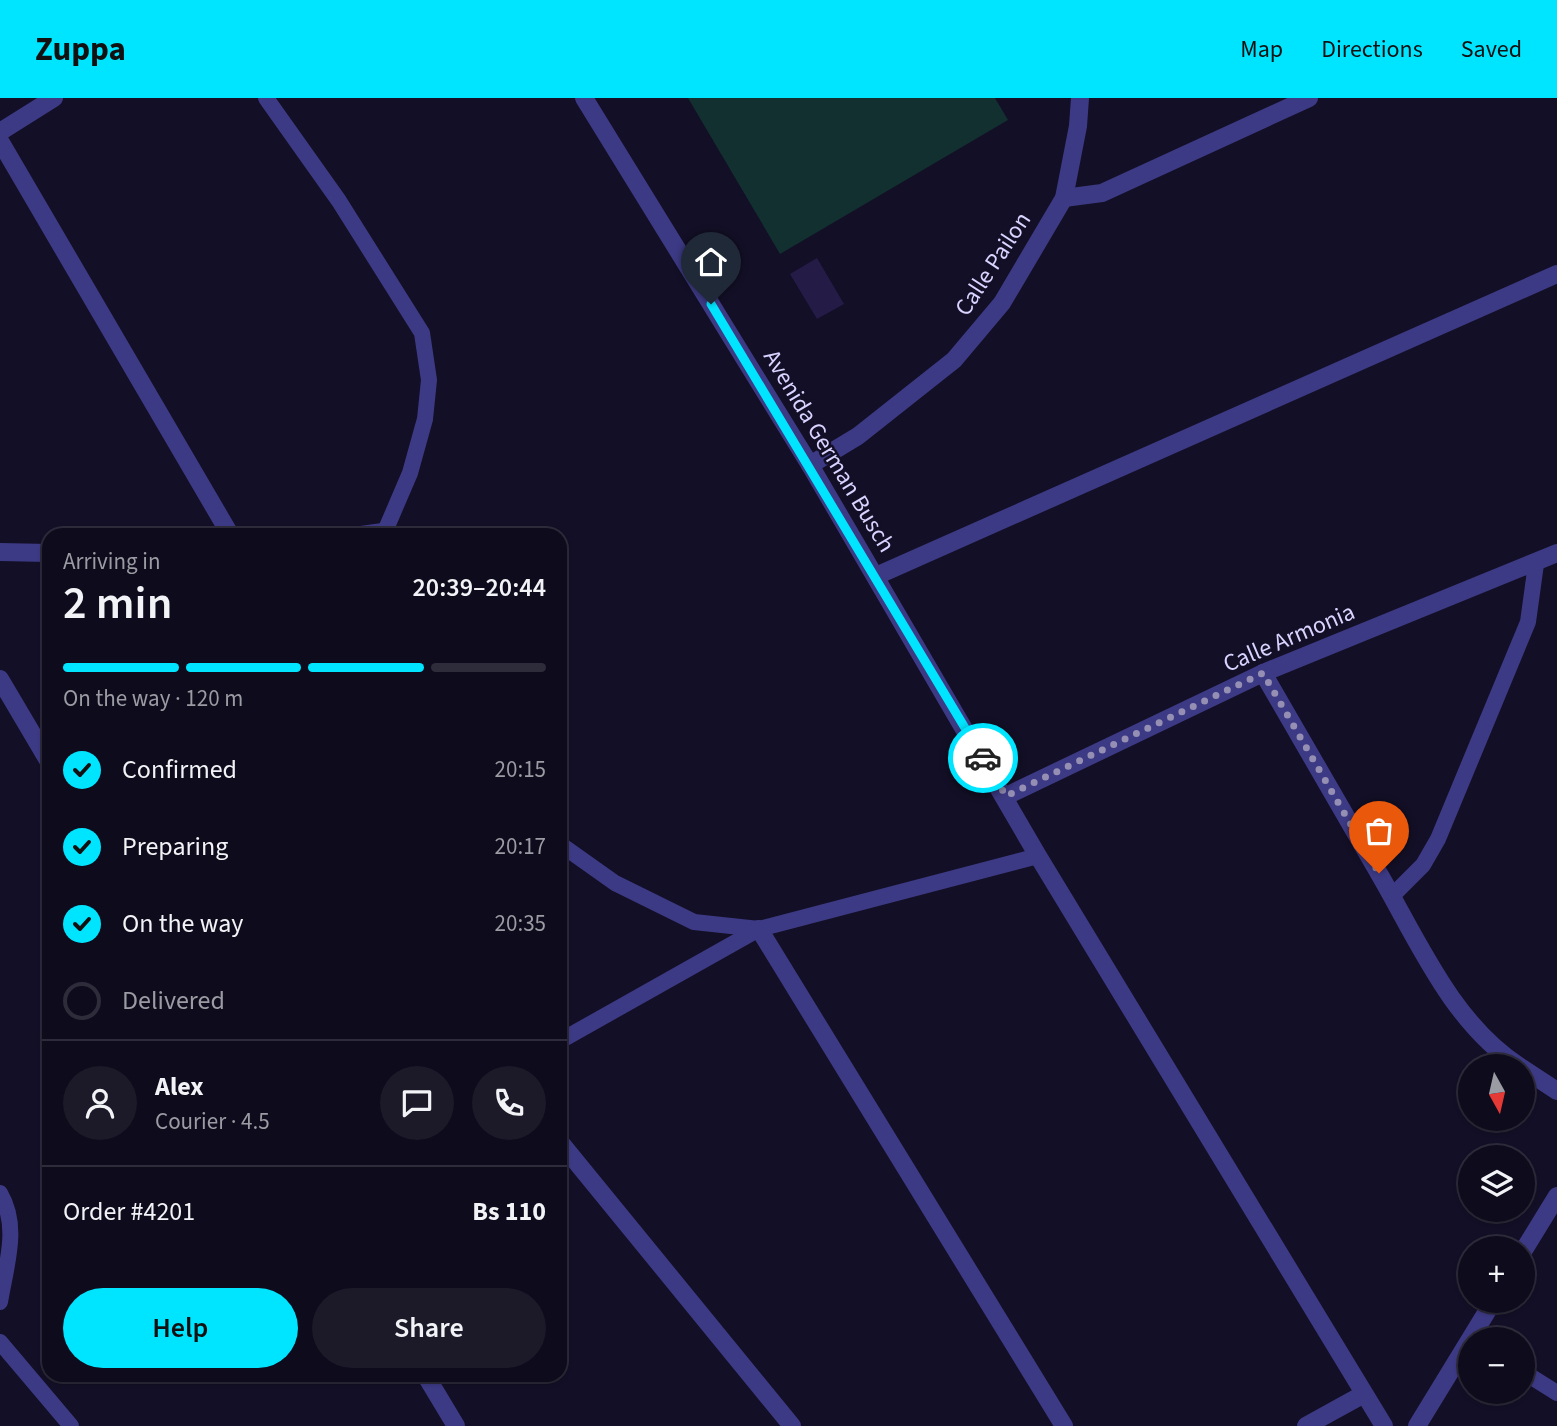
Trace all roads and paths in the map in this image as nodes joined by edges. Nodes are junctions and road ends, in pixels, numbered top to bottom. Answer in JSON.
{"nodes":[{"id":1,"x":54,"y":98,"type":"edge"},
{"id":2,"x":266,"y":98,"type":"edge"},
{"id":3,"x":584,"y":98,"type":"edge"},
{"id":4,"x":1080,"y":98,"type":"edge"},
{"id":5,"x":1309,"y":98,"type":"edge"},
{"id":6,"x":0,"y":132,"type":"edge"},
{"id":7,"x":0,"y":141,"type":"edge"},
{"id":8,"x":1064,"y":198,"type":"junction"},
{"id":9,"x":1557,"y":274,"type":"edge"},
{"id":10,"x":810,"y":465,"type":"junction"},
{"id":11,"x":226,"y":528,"type":"edge"},
{"id":12,"x":386,"y":528,"type":"edge"},
{"id":13,"x":0,"y":552,"type":"edge"},
{"id":14,"x":1557,"y":552,"type":"edge"},
{"id":15,"x":42,"y":553,"type":"edge"},
{"id":16,"x":1536,"y":564,"type":"junction"},
{"id":17,"x":876,"y":576,"type":"junction"},
{"id":18,"x":1263,"y":673,"type":"junction"},
{"id":19,"x":0,"y":678,"type":"edge"},
{"id":20,"x":42,"y":750,"type":"edge"},
{"id":21,"x":1006,"y":796,"type":"junction"},
{"id":22,"x":567,"y":849,"type":"edge"},
{"id":23,"x":1038,"y":856,"type":"junction"},
{"id":24,"x":1392,"y":896,"type":"junction"},
{"id":25,"x":759,"y":929,"type":"junction"},
{"id":26,"x":567,"y":1037,"type":"edge"},
{"id":27,"x":1502,"y":1054,"type":"edge"},
{"id":28,"x":1535,"y":1076,"type":"edge"},
{"id":29,"x":1557,"y":1091,"type":"edge"},
{"id":30,"x":567,"y":1151,"type":"edge"},
{"id":31,"x":0,"y":1192,"type":"edge"},
{"id":32,"x":1557,"y":1196,"type":"edge"},
{"id":33,"x":1532,"y":1236,"type":"edge"},
{"id":34,"x":0,"y":1302,"type":"edge"},
{"id":35,"x":0,"y":1342,"type":"edge"},
{"id":36,"x":1458,"y":1360,"type":"edge"},
{"id":37,"x":1535,"y":1379,"type":"edge"},
{"id":38,"x":430,"y":1382,"type":"edge"},
{"id":39,"x":1557,"y":1393,"type":"edge"},
{"id":40,"x":1364,"y":1394,"type":"junction"},
{"id":41,"x":71,"y":1426,"type":"edge"},
{"id":42,"x":456,"y":1426,"type":"edge"},
{"id":43,"x":792,"y":1426,"type":"edge"},
{"id":44,"x":1064,"y":1426,"type":"edge"},
{"id":45,"x":1306,"y":1426,"type":"edge"},
{"id":46,"x":1384,"y":1426,"type":"edge"},
{"id":47,"x":1417,"y":1426,"type":"edge"}],
"edges":[{"from":1,"to":6,"type":"street"},
{"from":2,"to":12,"type":"lane"},
{"from":3,"to":10,"type":"street","name":"Avenida German Busch"},
{"from":4,"to":8,"type":"street","name":"Calle Pailon"},
{"from":5,"to":8,"type":"street"},
{"from":7,"to":11,"type":"street"},
{"from":8,"to":10,"type":"street","name":"Calle Pailon"},
{"from":9,"to":17,"type":"street"},
{"from":10,"to":17,"type":"street","name":"Avenida German Busch"},
{"from":13,"to":15,"type":"street"},
{"from":14,"to":16,"type":"street","name":"Calle Armonia"},
{"from":16,"to":18,"type":"street","name":"Calle Armonia"},
{"from":16,"to":24,"type":"lane"},
{"from":17,"to":21,"type":"street","name":"Avenida German Busch"},
{"from":18,"to":21,"type":"street","name":"Calle Armonia"},
{"from":18,"to":24,"type":"street"},
{"from":19,"to":20,"type":"street"},
{"from":21,"to":23,"type":"street","name":"Avenida German Busch"},
{"from":22,"to":25,"type":"lane"},
{"from":23,"to":25,"type":"lane"},
{"from":23,"to":40,"type":"street","name":"Avenida German Busch"},
{"from":24,"to":27,"type":"street"},
{"from":25,"to":26,"type":"lane"},
{"from":25,"to":44,"type":"street"},
{"from":28,"to":29,"type":"street"},
{"from":30,"to":43,"type":"street"},
{"from":31,"to":34,"type":"lane"},
{"from":32,"to":33,"type":"street"},
{"from":35,"to":41,"type":"lane"},
{"from":36,"to":47,"type":"street"},
{"from":37,"to":39,"type":"lane"},
{"from":38,"to":42,"type":"street"},
{"from":40,"to":45,"type":"street"},
{"from":40,"to":46,"type":"street","name":"Avenida German Busch"}]}
